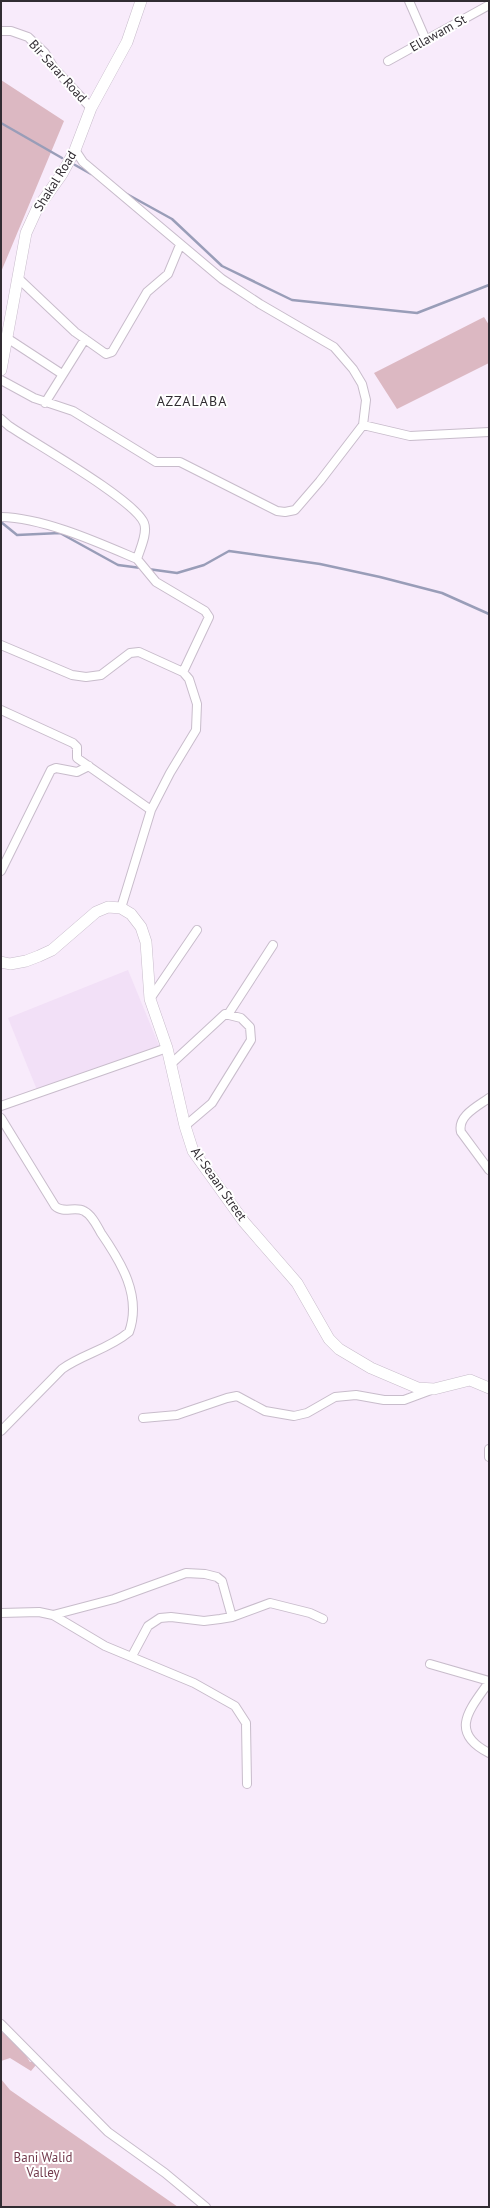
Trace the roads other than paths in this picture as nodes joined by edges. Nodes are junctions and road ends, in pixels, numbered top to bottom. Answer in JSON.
{"nodes":[{"id":1,"x":141,"y":1,"type":"edge"},
{"id":2,"x":409,"y":1,"type":"edge"},
{"id":3,"x":489,"y":5,"type":"edge"},
{"id":4,"x":1,"y":31,"type":"edge"},
{"id":5,"x":426,"y":40,"type":"junction"},
{"id":6,"x":388,"y":61,"type":"dead end"},
{"id":7,"x":91,"y":108,"type":"junction"},
{"id":8,"x":75,"y":150,"type":"junction"},
{"id":9,"x":180,"y":245,"type":"junction"},
{"id":10,"x":19,"y":279,"type":"junction"},
{"id":11,"x":7,"y":338,"type":"junction"},
{"id":12,"x":85,"y":339,"type":"junction"},
{"id":13,"x":1,"y":370,"type":"edge"},
{"id":14,"x":62,"y":374,"type":"junction"},
{"id":15,"x":1,"y":380,"type":"edge"},
{"id":16,"x":45,"y":402,"type":"junction"},
{"id":17,"x":1,"y":419,"type":"edge"},
{"id":18,"x":362,"y":425,"type":"junction"},
{"id":19,"x":489,"y":432,"type":"edge"},
{"id":20,"x":1,"y":517,"type":"edge"},
{"id":21,"x":137,"y":559,"type":"junction"},
{"id":22,"x":1,"y":645,"type":"edge"},
{"id":23,"x":183,"y":672,"type":"junction"},
{"id":24,"x":1,"y":710,"type":"edge"},
{"id":25,"x":89,"y":766,"type":"junction"},
{"id":26,"x":151,"y":810,"type":"junction"},
{"id":27,"x":1,"y":871,"type":"edge"},
{"id":28,"x":121,"y":908,"type":"junction"},
{"id":29,"x":198,"y":930,"type":"dead end"},
{"id":30,"x":274,"y":945,"type":"dead end"},
{"id":31,"x":1,"y":962,"type":"edge"},
{"id":32,"x":150,"y":999,"type":"junction"},
{"id":33,"x":229,"y":1013,"type":"junction"},
{"id":34,"x":167,"y":1048,"type":"junction"},
{"id":35,"x":172,"y":1063,"type":"junction"},
{"id":36,"x":489,"y":1098,"type":"edge"},
{"id":37,"x":1,"y":1106,"type":"edge"},
{"id":38,"x":1,"y":1118,"type":"edge"},
{"id":39,"x":185,"y":1126,"type":"junction"},
{"id":40,"x":489,"y":1170,"type":"edge"},
{"id":41,"x":489,"y":1388,"type":"edge"},
{"id":42,"x":434,"y":1389,"type":"junction"},
{"id":43,"x":143,"y":1418,"type":"dead end"},
{"id":44,"x":1,"y":1431,"type":"edge"},
{"id":45,"x":489,"y":1450,"type":"edge"},
{"id":46,"x":489,"y":1458,"type":"edge"},
{"id":47,"x":1,"y":1613,"type":"edge"},
{"id":48,"x":53,"y":1615,"type":"junction"},
{"id":49,"x":232,"y":1617,"type":"junction"},
{"id":50,"x":323,"y":1619,"type":"dead end"},
{"id":51,"x":132,"y":1656,"type":"junction"},
{"id":52,"x":430,"y":1664,"type":"dead end"},
{"id":53,"x":489,"y":1681,"type":"edge"},
{"id":54,"x":489,"y":1753,"type":"edge"},
{"id":55,"x":247,"y":1784,"type":"dead end"},
{"id":56,"x":1,"y":2024,"type":"edge"},
{"id":57,"x":206,"y":2207,"type":"edge"}],
"edges":[{"from":1,"to":7,"type":"main road","name":"Shakal Road"},
{"from":2,"to":5,"type":"street"},
{"from":3,"to":5,"type":"street","name":"Ellawam St"},
{"from":4,"to":7,"type":"street","name":"Bir Sarar Road"},
{"from":5,"to":6,"type":"street","name":"Ellawam St"},
{"from":7,"to":8,"type":"main road","name":"Shakal Road"},
{"from":8,"to":9,"type":"street"},
{"from":8,"to":10,"type":"main road","name":"Shakal Road"},
{"from":9,"to":12,"type":"street"},
{"from":9,"to":18,"type":"street"},
{"from":10,"to":11,"type":"main road","name":"Shakal Road"},
{"from":10,"to":12,"type":"street"},
{"from":11,"to":13,"type":"main road","name":"Shakal Road"},
{"from":11,"to":14,"type":"street"},
{"from":12,"to":14,"type":"street"},
{"from":14,"to":16,"type":"street"},
{"from":15,"to":16,"type":"street"},
{"from":16,"to":18,"type":"street"},
{"from":17,"to":21,"type":"street"},
{"from":18,"to":19,"type":"street"},
{"from":20,"to":21,"type":"street"},
{"from":21,"to":23,"type":"street"},
{"from":22,"to":23,"type":"street"},
{"from":23,"to":26,"type":"street"},
{"from":24,"to":25,"type":"street"},
{"from":25,"to":26,"type":"street"},
{"from":25,"to":27,"type":"street"},
{"from":26,"to":28,"type":"street"},
{"from":28,"to":31,"type":"main road"},
{"from":28,"to":32,"type":"main road","name":"Al-Seaan Street"},
{"from":29,"to":32,"type":"street"},
{"from":30,"to":33,"type":"street"},
{"from":32,"to":34,"type":"main road","name":"Al-Seaan Street"},
{"from":33,"to":35,"type":"street"},
{"from":33,"to":39,"type":"street"},
{"from":34,"to":35,"type":"main road","name":"Al-Seaan Street"},
{"from":34,"to":37,"type":"street"},
{"from":35,"to":39,"type":"main road","name":"Al-Seaan Street"},
{"from":36,"to":40,"type":"street"},
{"from":38,"to":44,"type":"street"},
{"from":39,"to":42,"type":"main road","name":"Al-Seaan Street"},
{"from":41,"to":42,"type":"main road","name":"Al-Seaan Street"},
{"from":42,"to":43,"type":"street"},
{"from":45,"to":46,"type":"street"},
{"from":47,"to":48,"type":"street"},
{"from":48,"to":49,"type":"street"},
{"from":48,"to":51,"type":"street"},
{"from":49,"to":50,"type":"street"},
{"from":49,"to":51,"type":"street"},
{"from":51,"to":55,"type":"street"},
{"from":52,"to":53,"type":"street"},
{"from":53,"to":54,"type":"street"},
{"from":56,"to":57,"type":"street"}]}
